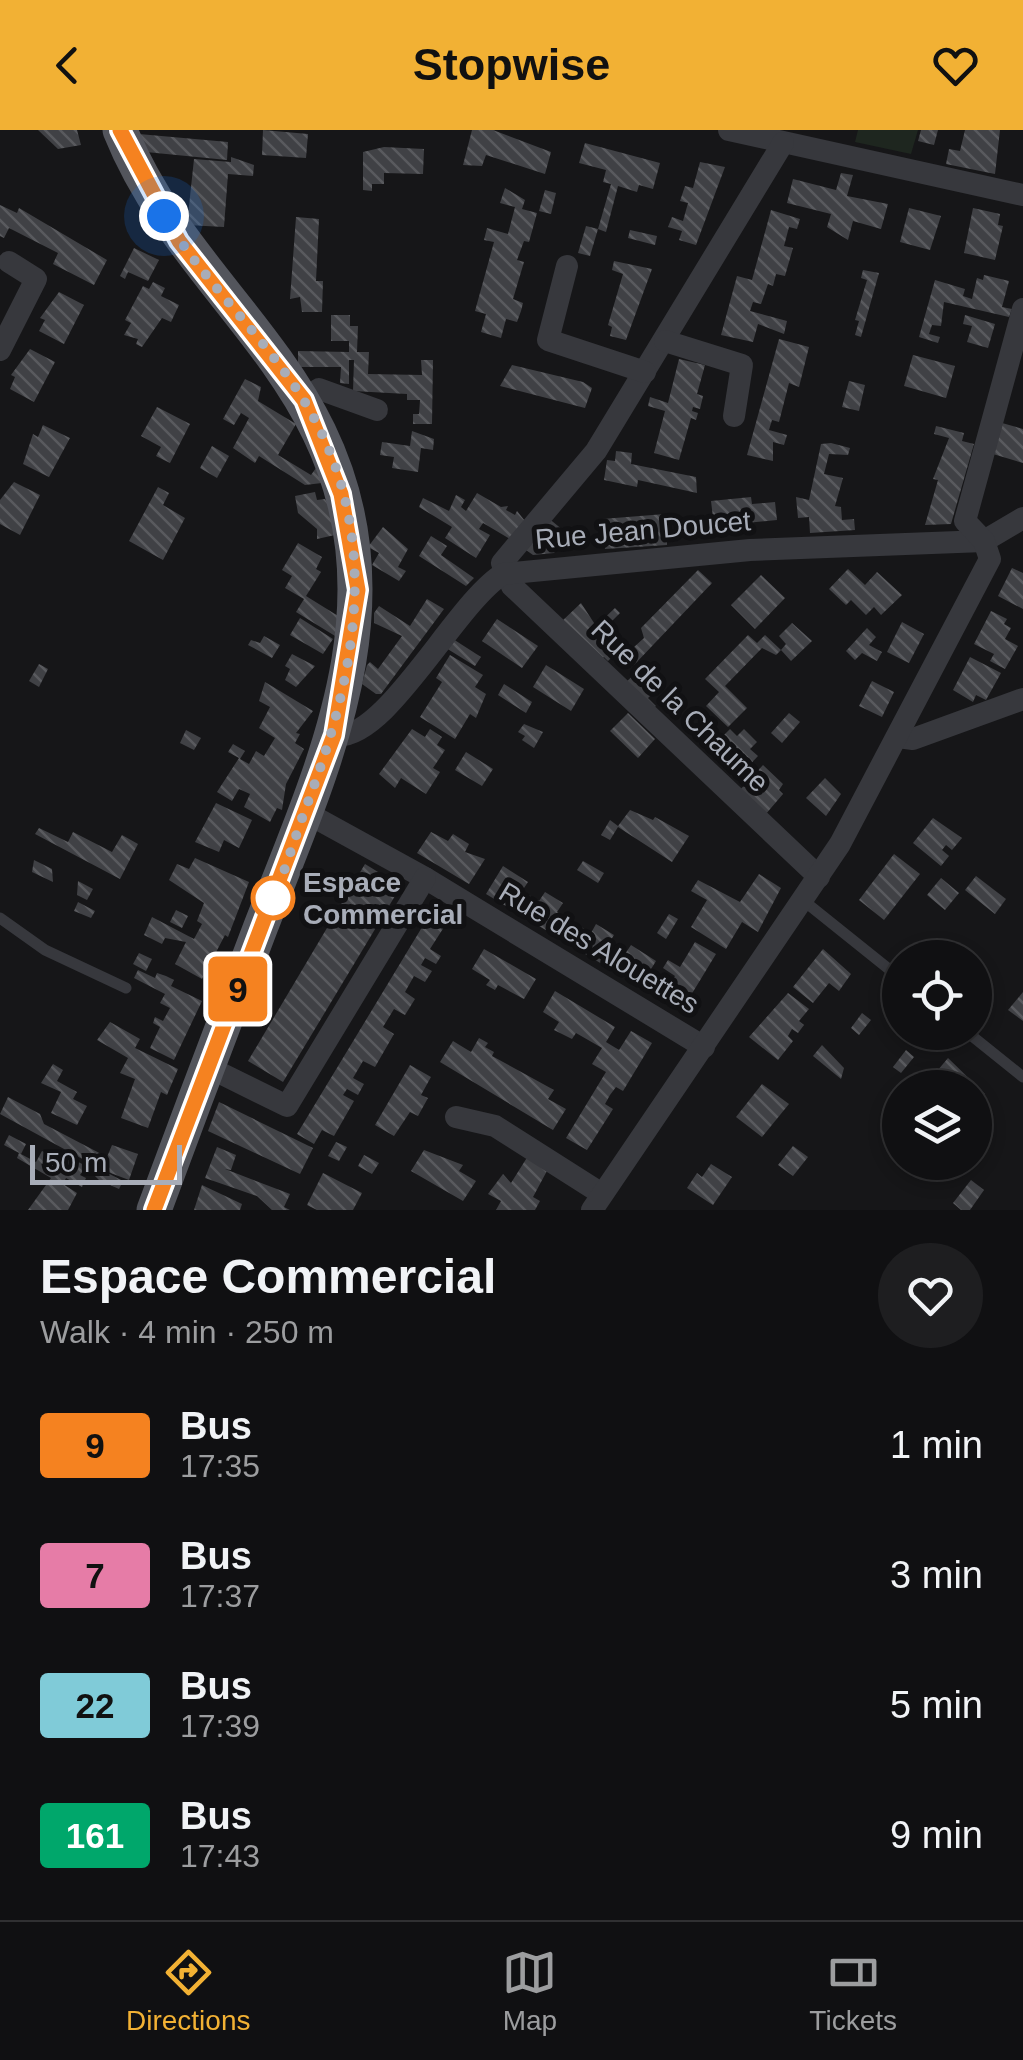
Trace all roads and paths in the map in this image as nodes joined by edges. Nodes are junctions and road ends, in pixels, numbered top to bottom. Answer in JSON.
{"nodes":[{"id":1,"x":120,"y":130,"type":"edge"},
{"id":2,"x":729,"y":130,"type":"edge"},
{"id":3,"x":783,"y":143,"type":"junction"},
{"id":4,"x":1023,"y":196,"type":"edge"},
{"id":5,"x":8,"y":262,"type":"dead end"},
{"id":6,"x":567,"y":266,"type":"dead end"},
{"id":7,"x":1023,"y":308,"type":"edge"},
{"id":8,"x":665,"y":341,"type":"junction"},
{"id":9,"x":0,"y":350,"type":"edge"},
{"id":10,"x":645,"y":372,"type":"junction"},
{"id":11,"x":304,"y":400,"type":"junction"},
{"id":12,"x":376,"y":410,"type":"dead end"},
{"id":13,"x":734,"y":416,"type":"dead end"},
{"id":14,"x":1023,"y":518,"type":"edge"},
{"id":15,"x":984,"y":540,"type":"junction"},
{"id":16,"x":503,"y":574,"type":"junction"},
{"id":17,"x":1023,"y":699,"type":"edge"},
{"id":18,"x":334,"y":735,"type":"junction"},
{"id":19,"x":898,"y":738,"type":"junction"},
{"id":20,"x":305,"y":812,"type":"junction"},
{"id":21,"x":819,"y":876,"type":"junction"},
{"id":22,"x":424,"y":878,"type":"junction"},
{"id":23,"x":804,"y":901,"type":"junction"},
{"id":24,"x":0,"y":918,"type":"edge"},
{"id":25,"x":882,"y":964,"type":"edge"},
{"id":26,"x":126,"y":988,"type":"dead end"},
{"id":27,"x":704,"y":1047,"type":"junction"},
{"id":28,"x":990,"y":1050,"type":"edge"},
{"id":29,"x":208,"y":1066,"type":"junction"},
{"id":30,"x":1023,"y":1077,"type":"edge"},
{"id":31,"x":456,"y":1117,"type":"dead end"},
{"id":32,"x":597,"y":1202,"type":"edge"},
{"id":33,"x":154,"y":1210,"type":"edge"}],
"edges":[{"from":1,"to":11,"type":"main road"},
{"from":2,"to":3,"type":"street"},
{"from":3,"to":4,"type":"street"},
{"from":3,"to":8,"type":"street"},
{"from":5,"to":9,"type":"street"},
{"from":6,"to":10,"type":"street"},
{"from":7,"to":15,"type":"street"},
{"from":8,"to":10,"type":"street"},
{"from":8,"to":13,"type":"street"},
{"from":10,"to":16,"type":"street"},
{"from":11,"to":12,"type":"street"},
{"from":11,"to":18,"type":"main road"},
{"from":14,"to":15,"type":"street","name":"Rue Jean Doucet"},
{"from":15,"to":16,"type":"street","name":"Rue Jean Doucet"},
{"from":15,"to":19,"type":"street"},
{"from":16,"to":18,"type":"street","name":"Rue Jean Doucet"},
{"from":16,"to":21,"type":"street","name":"Rue de la Chaume"},
{"from":17,"to":19,"type":"street"},
{"from":18,"to":20,"type":"main road"},
{"from":19,"to":21,"type":"street"},
{"from":20,"to":22,"type":"street","name":"Rue des Alouettes"},
{"from":20,"to":29,"type":"main road"},
{"from":21,"to":23,"type":"street"},
{"from":22,"to":27,"type":"street","name":"Rue des Alouettes"},
{"from":22,"to":29,"type":"street"},
{"from":23,"to":25,"type":"lane"},
{"from":23,"to":27,"type":"street"},
{"from":24,"to":26,"type":"lane"},
{"from":27,"to":32,"type":"street"},
{"from":28,"to":30,"type":"lane"},
{"from":29,"to":33,"type":"main road"},
{"from":31,"to":32,"type":"street"}]}
